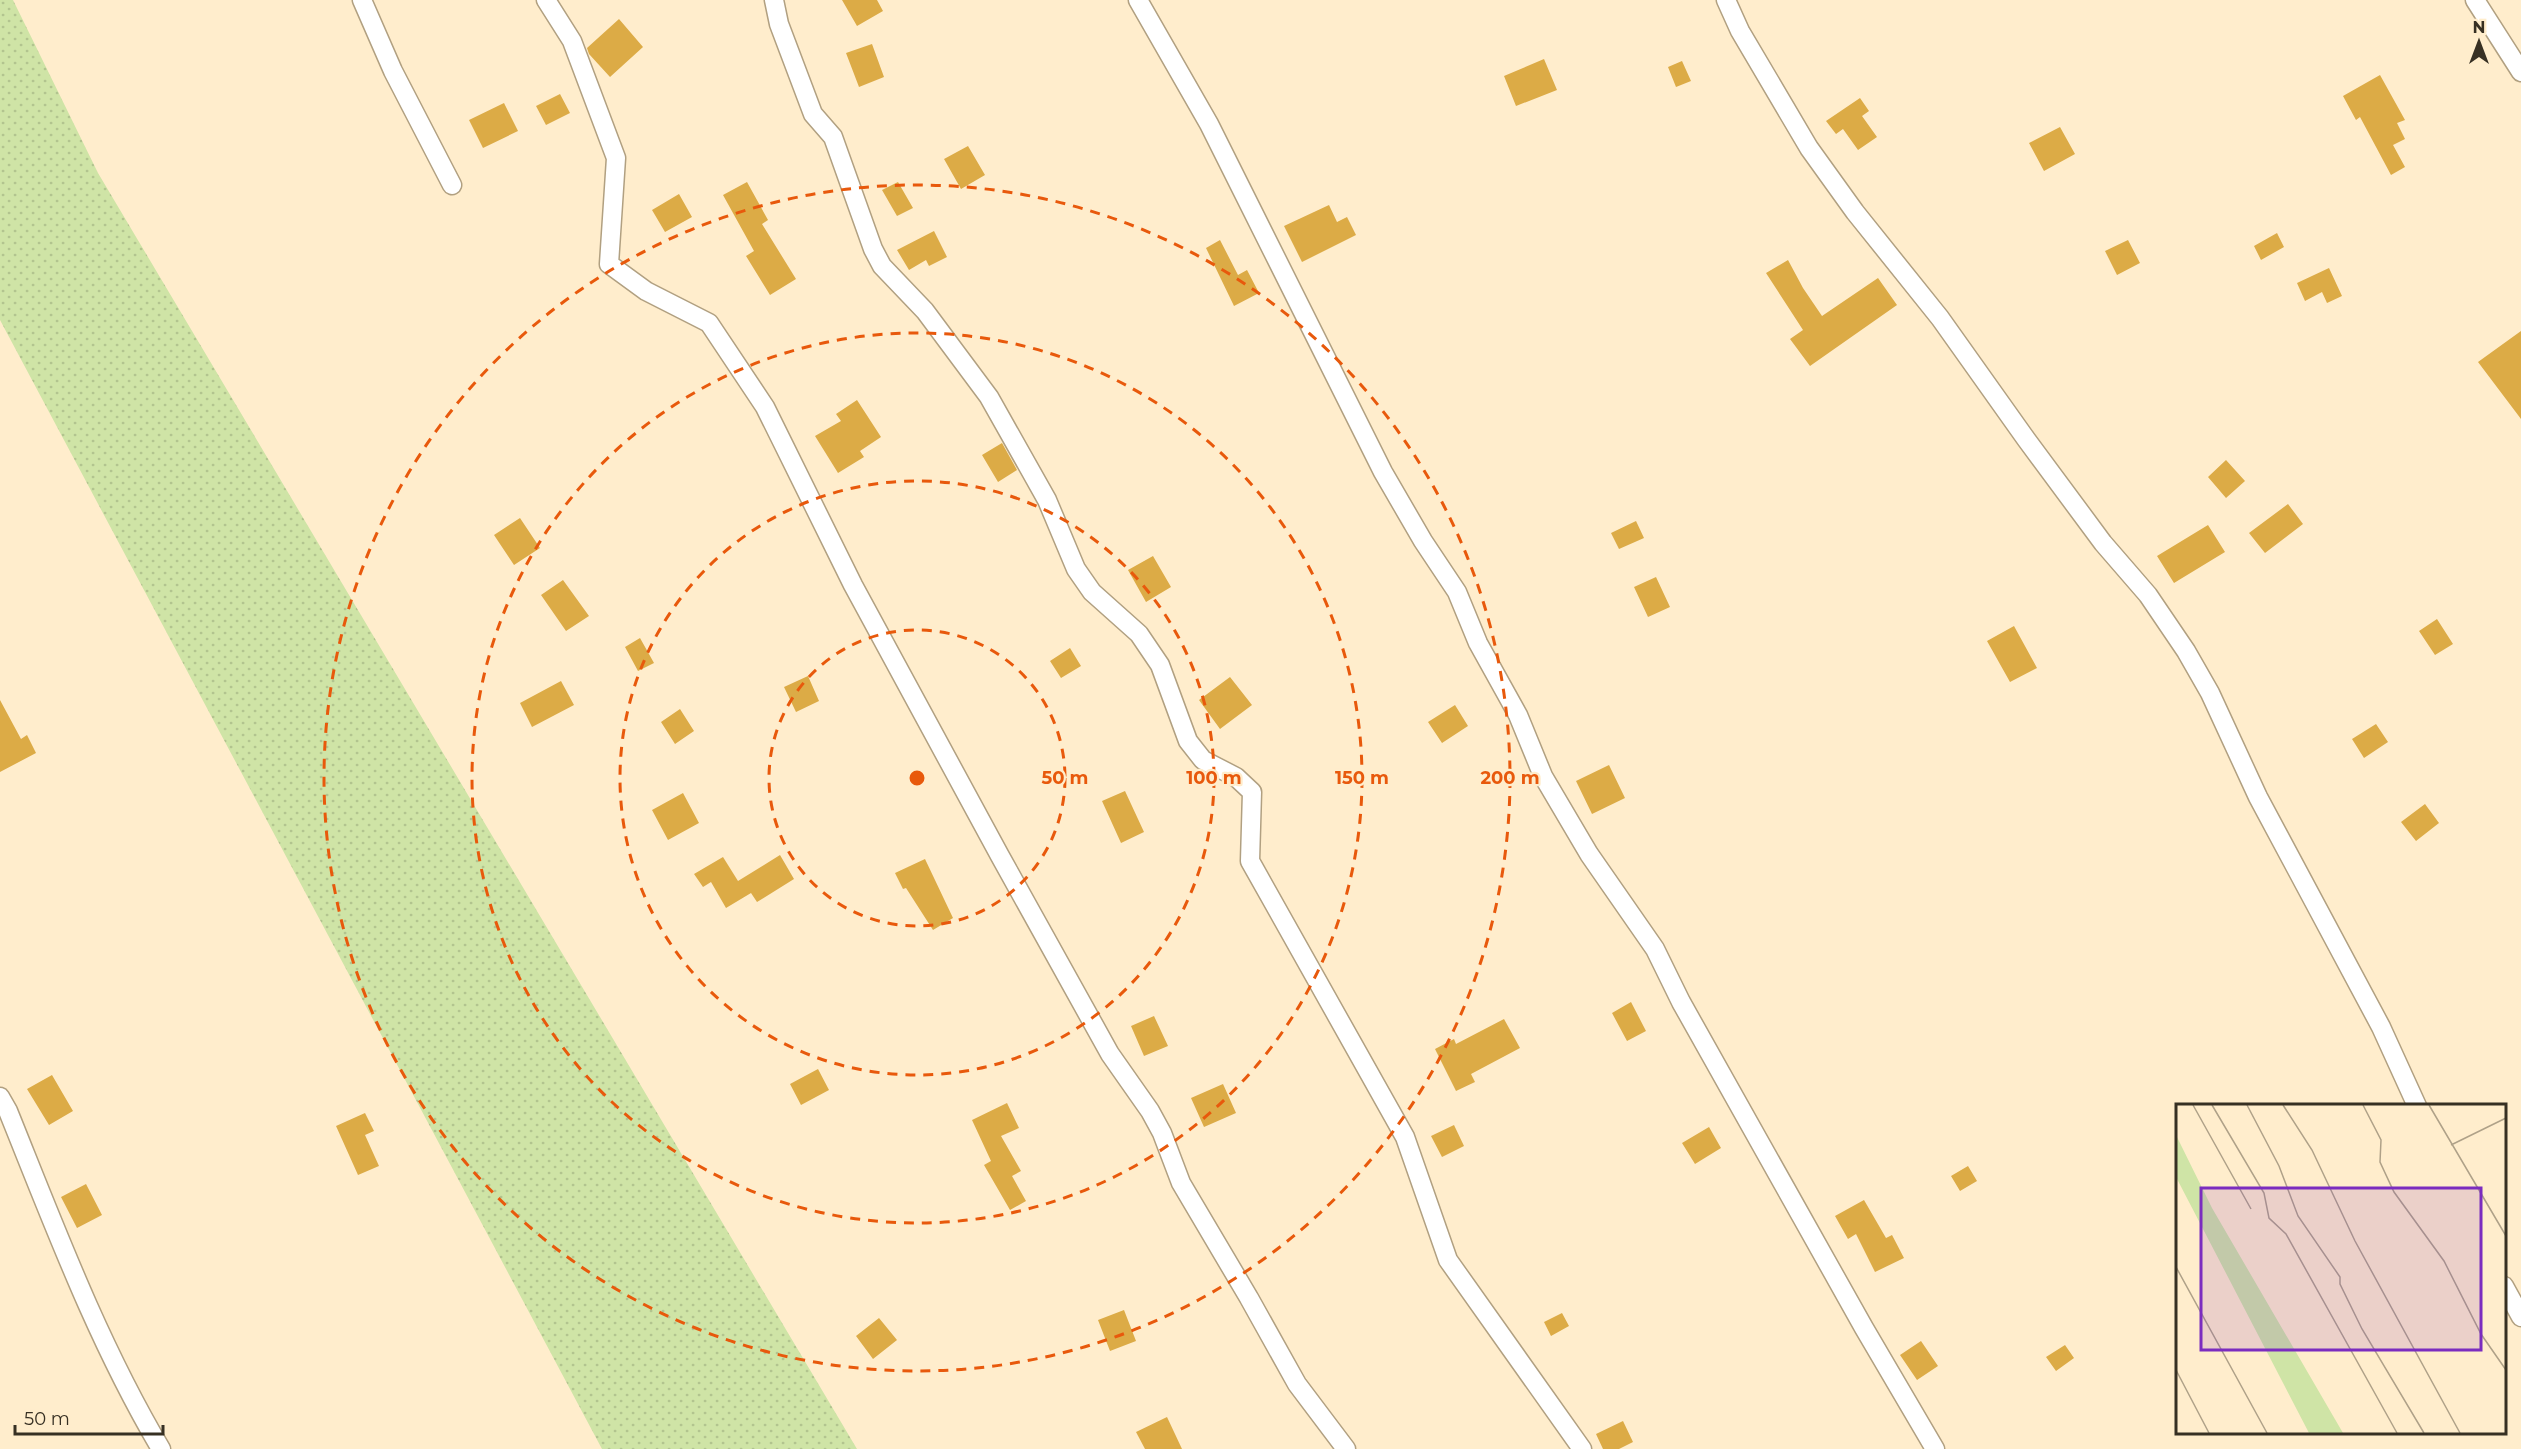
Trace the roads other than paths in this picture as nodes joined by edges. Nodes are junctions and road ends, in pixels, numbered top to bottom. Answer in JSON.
{"nodes":[{"id":1,"x":362,"y":0,"type":"edge"},
{"id":2,"x":546,"y":0,"type":"edge"},
{"id":3,"x":774,"y":0,"type":"edge"},
{"id":4,"x":1138,"y":0,"type":"edge"},
{"id":5,"x":1726,"y":0,"type":"edge"},
{"id":6,"x":2475,"y":0,"type":"edge"},
{"id":7,"x":2521,"y":72,"type":"edge"},
{"id":8,"x":453,"y":185,"type":"dead end"},
{"id":9,"x":0,"y":1097,"type":"edge"},
{"id":10,"x":2416,"y":1104,"type":"edge"},
{"id":11,"x":2506,"y":1288,"type":"edge"},
{"id":12,"x":2521,"y":1317,"type":"edge"},
{"id":13,"x":161,"y":1449,"type":"edge"},
{"id":14,"x":1346,"y":1449,"type":"edge"},
{"id":15,"x":1582,"y":1449,"type":"edge"},
{"id":16,"x":1935,"y":1449,"type":"edge"}],
"edges":[{"from":1,"to":8,"type":"street"},
{"from":2,"to":14,"type":"street"},
{"from":3,"to":15,"type":"street"},
{"from":4,"to":16,"type":"street"},
{"from":5,"to":10,"type":"street"},
{"from":6,"to":7,"type":"street"},
{"from":9,"to":13,"type":"street"},
{"from":11,"to":12,"type":"street"}]}
